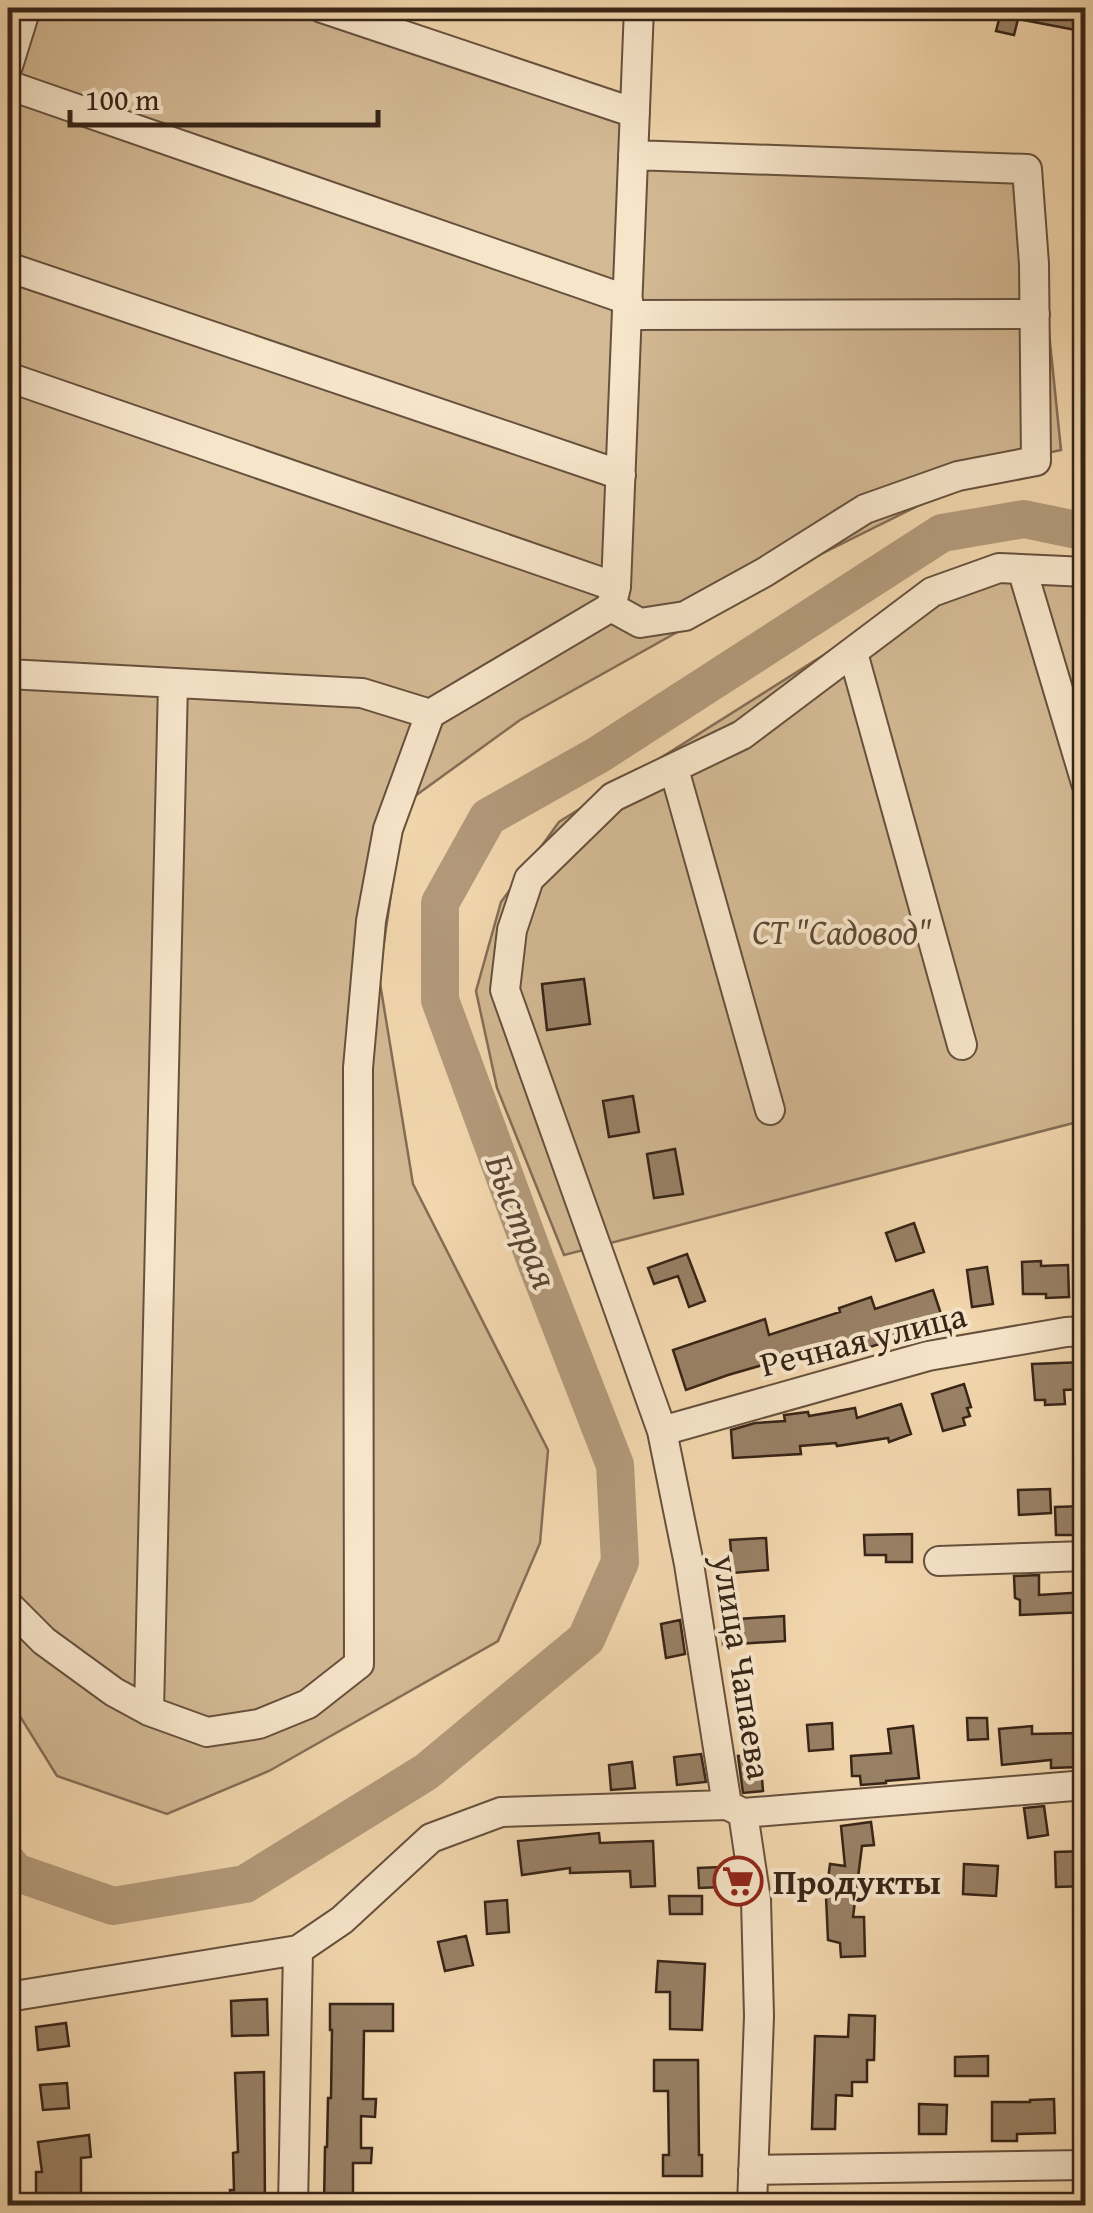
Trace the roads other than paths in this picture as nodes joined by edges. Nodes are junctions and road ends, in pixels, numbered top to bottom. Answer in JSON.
{"nodes":[{"id":1,"x":26,"y":8,"type":"edge"},
{"id":2,"x":322,"y":8,"type":"edge"},
{"id":3,"x":639,"y":8,"type":"edge"},
{"id":4,"x":8,"y":66,"type":"edge"},
{"id":5,"x":8,"y":86,"type":"edge"},
{"id":6,"x":635,"y":112,"type":"junction"},
{"id":7,"x":633,"y":155,"type":"junction"},
{"id":8,"x":8,"y":268,"type":"edge"},
{"id":9,"x":628,"y":307,"type":"junction"},
{"id":10,"x":1035,"y":314,"type":"junction"},
{"id":11,"x":8,"y":376,"type":"edge"},
{"id":12,"x":621,"y":475,"type":"junction"},
{"id":13,"x":1022,"y":569,"type":"junction"},
{"id":14,"x":1086,"y":572,"type":"edge"},
{"id":15,"x":614,"y":597,"type":"junction"},
{"id":16,"x":853,"y":652,"type":"junction"},
{"id":17,"x":8,"y":674,"type":"edge"},
{"id":18,"x":173,"y":683,"type":"junction"},
{"id":19,"x":430,"y":714,"type":"junction"},
{"id":20,"x":674,"y":769,"type":"junction"},
{"id":21,"x":1086,"y":783,"type":"edge"},
{"id":22,"x":962,"y":1045,"type":"dead end"},
{"id":23,"x":770,"y":1110,"type":"dead end"},
{"id":24,"x":1086,"y":1331,"type":"edge"},
{"id":25,"x":662,"y":1431,"type":"junction"},
{"id":26,"x":1086,"y":1556,"type":"edge"},
{"id":27,"x":939,"y":1561,"type":"dead end"},
{"id":28,"x":8,"y":1605,"type":"edge"},
{"id":29,"x":149,"y":1711,"type":"junction"},
{"id":30,"x":1086,"y":1785,"type":"edge"},
{"id":31,"x":735,"y":1809,"type":"junction"},
{"id":32,"x":298,"y":1950,"type":"junction"},
{"id":33,"x":8,"y":1997,"type":"edge"},
{"id":34,"x":1086,"y":2165,"type":"edge"},
{"id":35,"x":753,"y":2170,"type":"junction"},
{"id":36,"x":293,"y":2206,"type":"edge"},
{"id":37,"x":752,"y":2206,"type":"edge"}],
"edges":[{"from":1,"to":4,"type":"street"},
{"from":2,"to":6,"type":"street"},
{"from":3,"to":6,"type":"street"},
{"from":5,"to":9,"type":"street"},
{"from":6,"to":7,"type":"street"},
{"from":7,"to":9,"type":"street"},
{"from":7,"to":10,"type":"street"},
{"from":8,"to":12,"type":"street"},
{"from":9,"to":10,"type":"street"},
{"from":9,"to":12,"type":"street"},
{"from":10,"to":15,"type":"street"},
{"from":11,"to":15,"type":"street"},
{"from":12,"to":15,"type":"street"},
{"from":13,"to":14,"type":"street","name":"улица Чапаева"},
{"from":13,"to":16,"type":"street","name":"улица Чапаева"},
{"from":13,"to":21,"type":"street"},
{"from":15,"to":19,"type":"street"},
{"from":16,"to":20,"type":"street","name":"улица Чапаева"},
{"from":16,"to":22,"type":"street"},
{"from":17,"to":18,"type":"street"},
{"from":18,"to":19,"type":"street"},
{"from":18,"to":29,"type":"street"},
{"from":19,"to":29,"type":"street"},
{"from":20,"to":23,"type":"street"},
{"from":20,"to":25,"type":"street","name":"улица Чапаева"},
{"from":24,"to":25,"type":"street","name":"Речная улица"},
{"from":25,"to":31,"type":"street","name":"улица Чапаева"},
{"from":26,"to":27,"type":"street"},
{"from":28,"to":29,"type":"street"},
{"from":30,"to":31,"type":"street"},
{"from":31,"to":32,"type":"street"},
{"from":31,"to":35,"type":"street","name":"улица Чапаева"},
{"from":32,"to":33,"type":"street"},
{"from":32,"to":36,"type":"street"},
{"from":34,"to":35,"type":"street"},
{"from":35,"to":37,"type":"street","name":"улица Чапаева"}]}
